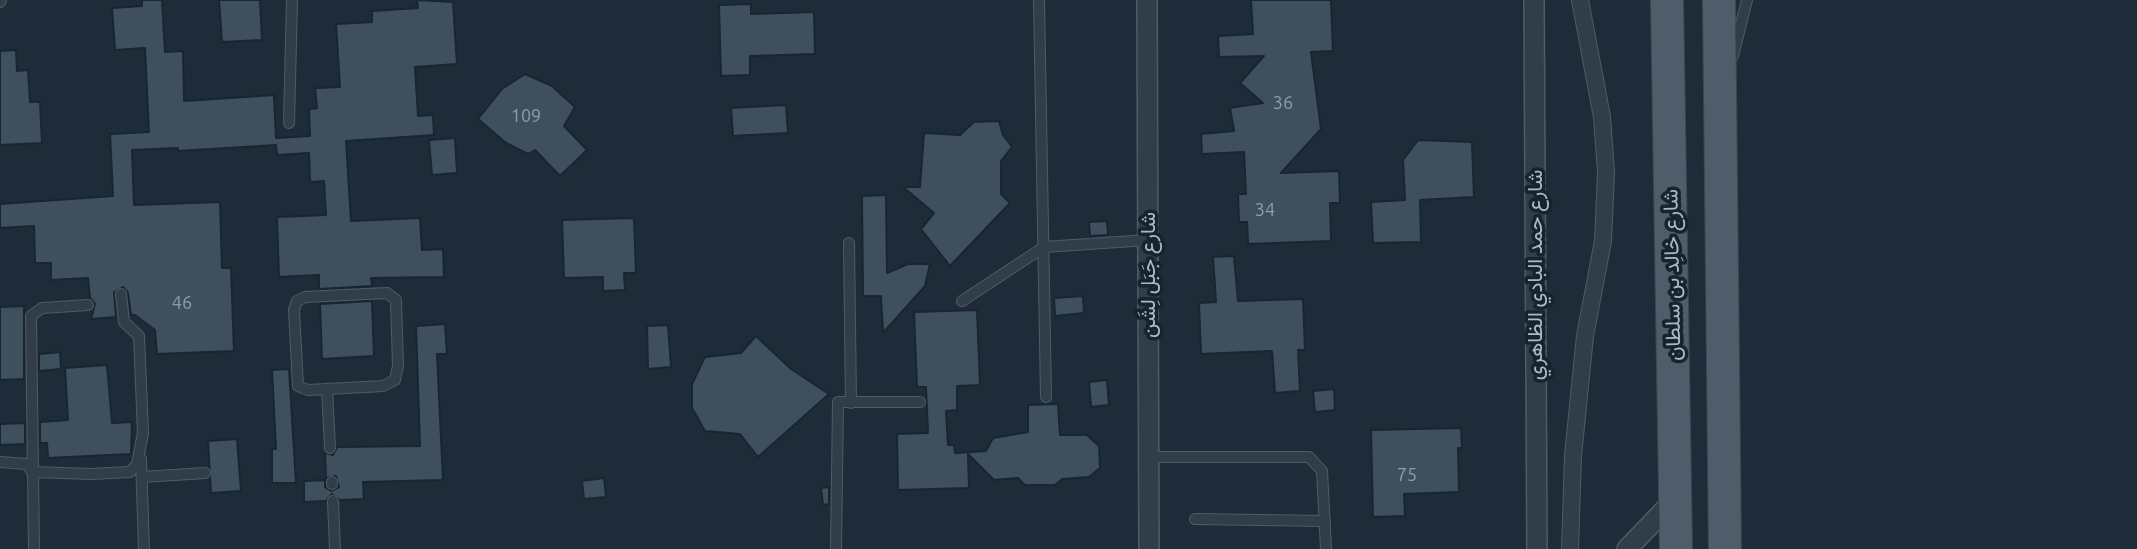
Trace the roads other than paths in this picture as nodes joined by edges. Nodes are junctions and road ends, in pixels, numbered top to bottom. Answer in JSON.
{"nodes":[{"id":1,"x":292,"y":0,"type":"edge"},
{"id":2,"x":1039,"y":0,"type":"edge"},
{"id":3,"x":1147,"y":0,"type":"edge"},
{"id":4,"x":1534,"y":0,"type":"edge"},
{"id":5,"x":1580,"y":0,"type":"edge"},
{"id":6,"x":1667,"y":0,"type":"edge"},
{"id":7,"x":1719,"y":0,"type":"edge"},
{"id":8,"x":1747,"y":0,"type":"edge"},
{"id":9,"x":1720,"y":104,"type":"junction"},
{"id":10,"x":289,"y":123,"type":"dead end"},
{"id":11,"x":1148,"y":240,"type":"junction"},
{"id":12,"x":849,"y":243,"type":"dead end"},
{"id":13,"x":1044,"y":247,"type":"junction"},
{"id":14,"x":121,"y":294,"type":"dead end"},
{"id":15,"x":962,"y":301,"type":"dead end"},
{"id":16,"x":88,"y":305,"type":"dead end"},
{"id":17,"x":327,"y":389,"type":"junction"},
{"id":18,"x":1046,"y":397,"type":"dead end"},
{"id":19,"x":851,"y":402,"type":"junction"},
{"id":20,"x":920,"y":402,"type":"dead end"},
{"id":21,"x":330,"y":448,"type":"dead end"},
{"id":22,"x":141,"y":455,"type":"junction"},
{"id":23,"x":1149,"y":457,"type":"junction"},
{"id":24,"x":0,"y":462,"type":"edge"},
{"id":25,"x":32,"y":472,"type":"junction"},
{"id":26,"x":205,"y":473,"type":"dead end"},
{"id":27,"x":142,"y":477,"type":"junction"},
{"id":28,"x":1676,"y":498,"type":"junction"},
{"id":29,"x":333,"y":501,"type":"dead end"},
{"id":30,"x":1195,"y":519,"type":"dead end"},
{"id":31,"x":1325,"y":521,"type":"junction"},
{"id":32,"x":34,"y":549,"type":"edge"},
{"id":33,"x":144,"y":549,"type":"edge"},
{"id":34,"x":335,"y":549,"type":"edge"},
{"id":35,"x":836,"y":549,"type":"edge"},
{"id":36,"x":1149,"y":549,"type":"edge"},
{"id":37,"x":1326,"y":549,"type":"edge"},
{"id":38,"x":1537,"y":549,"type":"edge"},
{"id":39,"x":1570,"y":549,"type":"edge"},
{"id":40,"x":1627,"y":549,"type":"edge"},
{"id":41,"x":1676,"y":549,"type":"edge"},
{"id":42,"x":1724,"y":549,"type":"edge"}],
"edges":[{"from":1,"to":10,"type":"lane"},
{"from":2,"to":13,"type":"lane"},
{"from":3,"to":11,"type":"street","name":"شارع جَبَل لِشَن"},
{"from":4,"to":38,"type":"street","name":"شارع حمد البادي الظاهري"},
{"from":5,"to":39,"type":"street"},
{"from":6,"to":28,"type":"main road","name":"شارع خالِد بن سلطان"},
{"from":7,"to":9,"type":"main road"},
{"from":8,"to":9,"type":"lane"},
{"from":9,"to":42,"type":"main road"},
{"from":11,"to":13,"type":"lane"},
{"from":11,"to":23,"type":"street","name":"شارع جَبَل لِشَن"},
{"from":12,"to":19,"type":"lane"},
{"from":13,"to":15,"type":"lane"},
{"from":13,"to":18,"type":"lane"},
{"from":14,"to":22,"type":"lane"},
{"from":16,"to":25,"type":"lane"},
{"from":17,"to":17,"type":"lane"},
{"from":17,"to":21,"type":"lane"},
{"from":19,"to":20,"type":"lane"},
{"from":19,"to":35,"type":"lane"},
{"from":22,"to":25,"type":"lane"},
{"from":22,"to":27,"type":"lane"},
{"from":23,"to":31,"type":"lane"},
{"from":23,"to":36,"type":"street","name":"شارع جَبَل لِشَن"},
{"from":24,"to":25,"type":"lane"},
{"from":25,"to":32,"type":"lane"},
{"from":26,"to":27,"type":"lane"},
{"from":27,"to":33,"type":"lane"},
{"from":28,"to":40,"type":"street"},
{"from":28,"to":41,"type":"main road","name":"شارع خالِد بن سلطان"},
{"from":29,"to":34,"type":"lane"},
{"from":30,"to":31,"type":"lane"},
{"from":31,"to":37,"type":"lane"}]}
